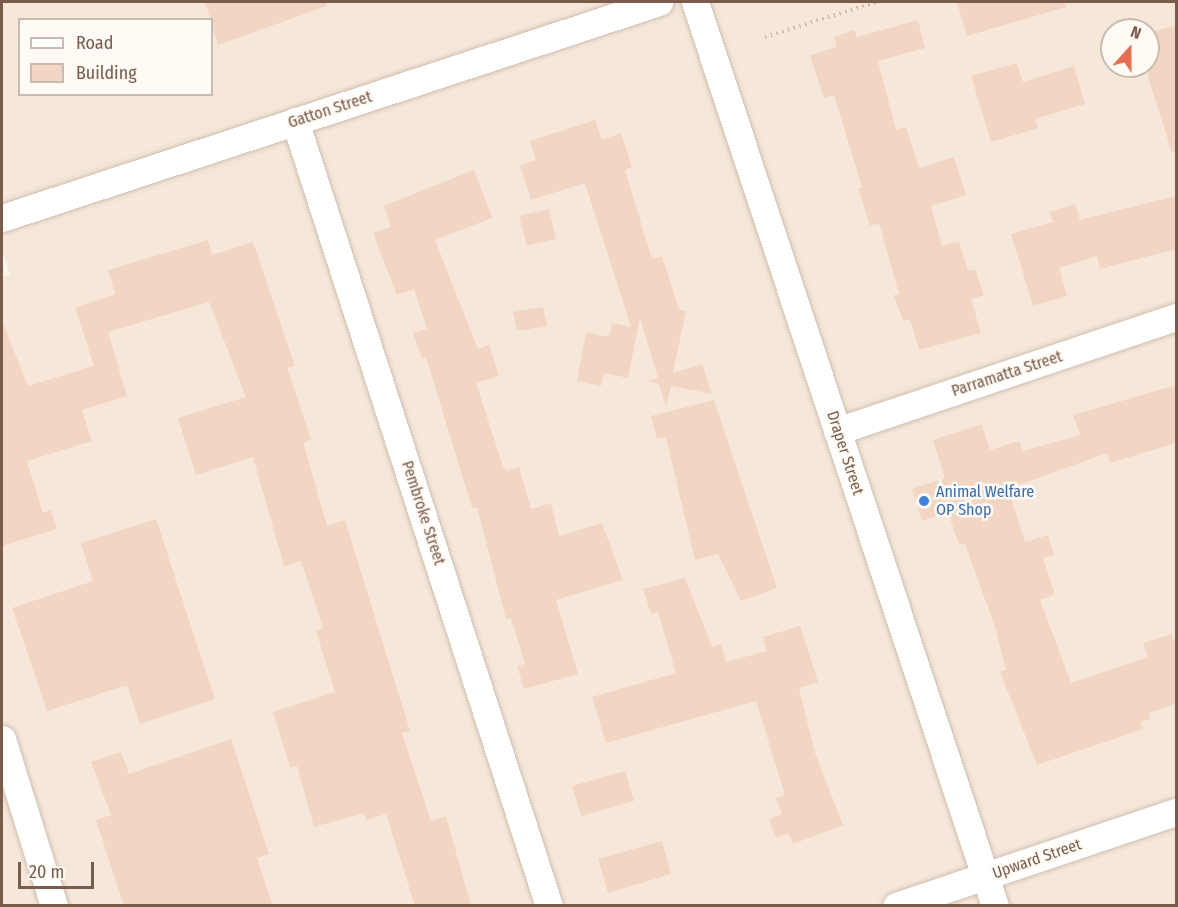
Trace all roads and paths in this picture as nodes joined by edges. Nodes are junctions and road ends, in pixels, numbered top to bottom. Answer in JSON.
{"nodes":[{"id":1,"x":658,"y":2,"type":"edge"},
{"id":2,"x":695,"y":2,"type":"edge"},
{"id":3,"x":876,"y":2,"type":"edge"},
{"id":4,"x":765,"y":37,"type":"dead end"},
{"id":5,"x":296,"y":121,"type":"junction"},
{"id":6,"x":2,"y":218,"type":"edge"},
{"id":7,"x":1176,"y":317,"type":"edge"},
{"id":8,"x":837,"y":430,"type":"junction"},
{"id":9,"x":2,"y":740,"type":"edge"},
{"id":10,"x":1176,"y":812,"type":"edge"},
{"id":11,"x":986,"y":877,"type":"junction"},
{"id":12,"x":54,"y":906,"type":"edge"},
{"id":13,"x":549,"y":906,"type":"edge"},
{"id":14,"x":896,"y":906,"type":"edge"},
{"id":15,"x":995,"y":906,"type":"edge"}],
"edges":[{"from":1,"to":5,"type":"street","name":"Gatton Street"},
{"from":2,"to":8,"type":"street","name":"Draper Street"},
{"from":3,"to":4,"type":"path"},
{"from":5,"to":6,"type":"street","name":"Gatton Street"},
{"from":5,"to":13,"type":"street","name":"Pembroke Street"},
{"from":7,"to":8,"type":"street","name":"Parramatta Street"},
{"from":8,"to":11,"type":"street","name":"Draper Street"},
{"from":9,"to":12,"type":"street"},
{"from":10,"to":11,"type":"street","name":"Upward Street"},
{"from":11,"to":14,"type":"street","name":"Upward Street"},
{"from":11,"to":15,"type":"street","name":"Draper Street"}]}
